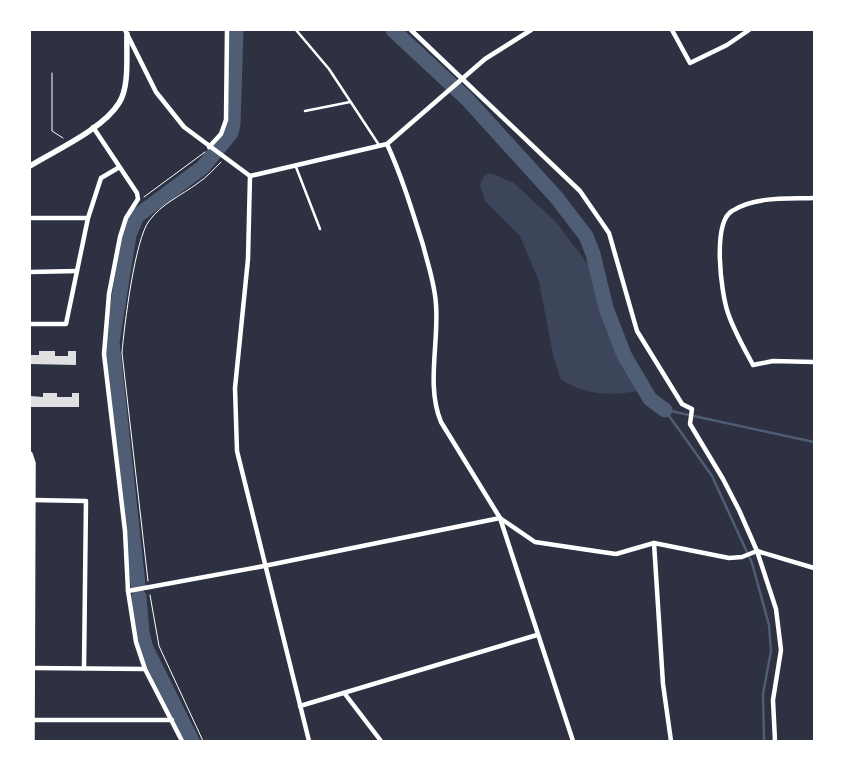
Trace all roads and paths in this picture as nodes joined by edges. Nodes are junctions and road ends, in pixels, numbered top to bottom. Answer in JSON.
{"nodes":[{"id":1,"x":227,"y":30,"type":"edge"},
{"id":2,"x":296,"y":30,"type":"edge"},
{"id":3,"x":411,"y":30,"type":"edge"},
{"id":4,"x":531,"y":30,"type":"edge"},
{"id":5,"x":672,"y":30,"type":"edge"},
{"id":6,"x":749,"y":30,"type":"edge"},
{"id":7,"x":126,"y":32,"type":"edge"},
{"id":8,"x":52,"y":73,"type":"dead end"},
{"id":9,"x":463,"y":80,"type":"junction"},
{"id":10,"x":350,"y":102,"type":"junction"},
{"id":11,"x":305,"y":110,"type":"dead end"},
{"id":12,"x":93,"y":127,"type":"junction"},
{"id":13,"x":70,"y":142,"type":"junction"},
{"id":14,"x":387,"y":144,"type":"junction"},
{"id":15,"x":380,"y":146,"type":"junction"},
{"id":16,"x":211,"y":149,"type":"junction"},
{"id":17,"x":225,"y":159,"type":"junction"},
{"id":18,"x":30,"y":166,"type":"edge"},
{"id":19,"x":296,"y":167,"type":"junction"},
{"id":20,"x":118,"y":168,"type":"junction"},
{"id":21,"x":250,"y":176,"type":"junction"},
{"id":22,"x":814,"y":198,"type":"edge"},
{"id":23,"x":138,"y":199,"type":"junction"},
{"id":24,"x":30,"y":218,"type":"edge"},
{"id":25,"x":88,"y":218,"type":"junction"},
{"id":26,"x":320,"y":230,"type":"dead end"},
{"id":27,"x":77,"y":271,"type":"junction"},
{"id":28,"x":30,"y":272,"type":"edge"},
{"id":29,"x":30,"y":324,"type":"edge"},
{"id":30,"x":814,"y":362,"type":"edge"},
{"id":31,"x":30,"y":454,"type":"edge"},
{"id":32,"x":33,"y":500,"type":"junction"},
{"id":33,"x":500,"y":518,"type":"junction"},
{"id":34,"x":654,"y":543,"type":"junction"},
{"id":35,"x":757,"y":551,"type":"junction"},
{"id":36,"x":264,"y":566,"type":"junction"},
{"id":37,"x":814,"y":568,"type":"edge"},
{"id":38,"x":149,"y":588,"type":"junction"},
{"id":39,"x":128,"y":591,"type":"junction"},
{"id":40,"x":31,"y":629,"type":"edge"},
{"id":41,"x":537,"y":635,"type":"junction"},
{"id":42,"x":32,"y":668,"type":"junction"},
{"id":43,"x":84,"y":668,"type":"junction"},
{"id":44,"x":145,"y":669,"type":"junction"},
{"id":45,"x":345,"y":694,"type":"junction"},
{"id":46,"x":300,"y":706,"type":"junction"},
{"id":47,"x":32,"y":720,"type":"junction"},
{"id":48,"x":172,"y":720,"type":"junction"},
{"id":49,"x":32,"y":741,"type":"edge"},
{"id":50,"x":182,"y":741,"type":"edge"},
{"id":51,"x":203,"y":741,"type":"edge"},
{"id":52,"x":309,"y":741,"type":"edge"},
{"id":53,"x":382,"y":741,"type":"edge"},
{"id":54,"x":573,"y":741,"type":"edge"},
{"id":55,"x":671,"y":741,"type":"edge"},
{"id":56,"x":775,"y":741,"type":"edge"}],
"edges":[{"from":1,"to":16,"type":"street"},
{"from":2,"to":10,"type":"lane"},
{"from":3,"to":9,"type":"street"},
{"from":4,"to":9,"type":"street"},
{"from":5,"to":6,"type":"street"},
{"from":7,"to":12,"type":"street"},
{"from":7,"to":16,"type":"street"},
{"from":8,"to":13,"type":"path"},
{"from":9,"to":14,"type":"street"},
{"from":9,"to":35,"type":"street"},
{"from":10,"to":11,"type":"lane"},
{"from":10,"to":15,"type":"lane"},
{"from":12,"to":13,"type":"street"},
{"from":12,"to":20,"type":"street"},
{"from":13,"to":18,"type":"street"},
{"from":14,"to":15,"type":"street"},
{"from":14,"to":33,"type":"street"},
{"from":15,"to":19,"type":"street"},
{"from":16,"to":17,"type":"street"},
{"from":16,"to":23,"type":"path"},
{"from":17,"to":21,"type":"street"},
{"from":17,"to":38,"type":"path"},
{"from":19,"to":21,"type":"street"},
{"from":19,"to":26,"type":"lane"},
{"from":20,"to":23,"type":"street"},
{"from":20,"to":25,"type":"street"},
{"from":21,"to":36,"type":"street"},
{"from":22,"to":30,"type":"street"},
{"from":23,"to":39,"type":"street"},
{"from":24,"to":25,"type":"street"},
{"from":25,"to":27,"type":"street"},
{"from":27,"to":28,"type":"street"},
{"from":27,"to":29,"type":"street"},
{"from":31,"to":32,"type":"street"},
{"from":32,"to":40,"type":"street"},
{"from":32,"to":43,"type":"street"},
{"from":33,"to":34,"type":"street"},
{"from":33,"to":36,"type":"street"},
{"from":33,"to":41,"type":"street"},
{"from":34,"to":35,"type":"street"},
{"from":34,"to":55,"type":"street"},
{"from":35,"to":37,"type":"street"},
{"from":35,"to":56,"type":"street"},
{"from":36,"to":38,"type":"street"},
{"from":36,"to":46,"type":"street"},
{"from":38,"to":39,"type":"street"},
{"from":38,"to":51,"type":"path"},
{"from":39,"to":44,"type":"street"},
{"from":40,"to":42,"type":"street"},
{"from":41,"to":45,"type":"street"},
{"from":41,"to":54,"type":"street"},
{"from":42,"to":43,"type":"street"},
{"from":42,"to":47,"type":"street"},
{"from":43,"to":44,"type":"street"},
{"from":44,"to":48,"type":"street"},
{"from":45,"to":46,"type":"street"},
{"from":45,"to":53,"type":"street"},
{"from":46,"to":52,"type":"street"},
{"from":47,"to":48,"type":"street"},
{"from":47,"to":49,"type":"street"},
{"from":48,"to":50,"type":"street"}]}
